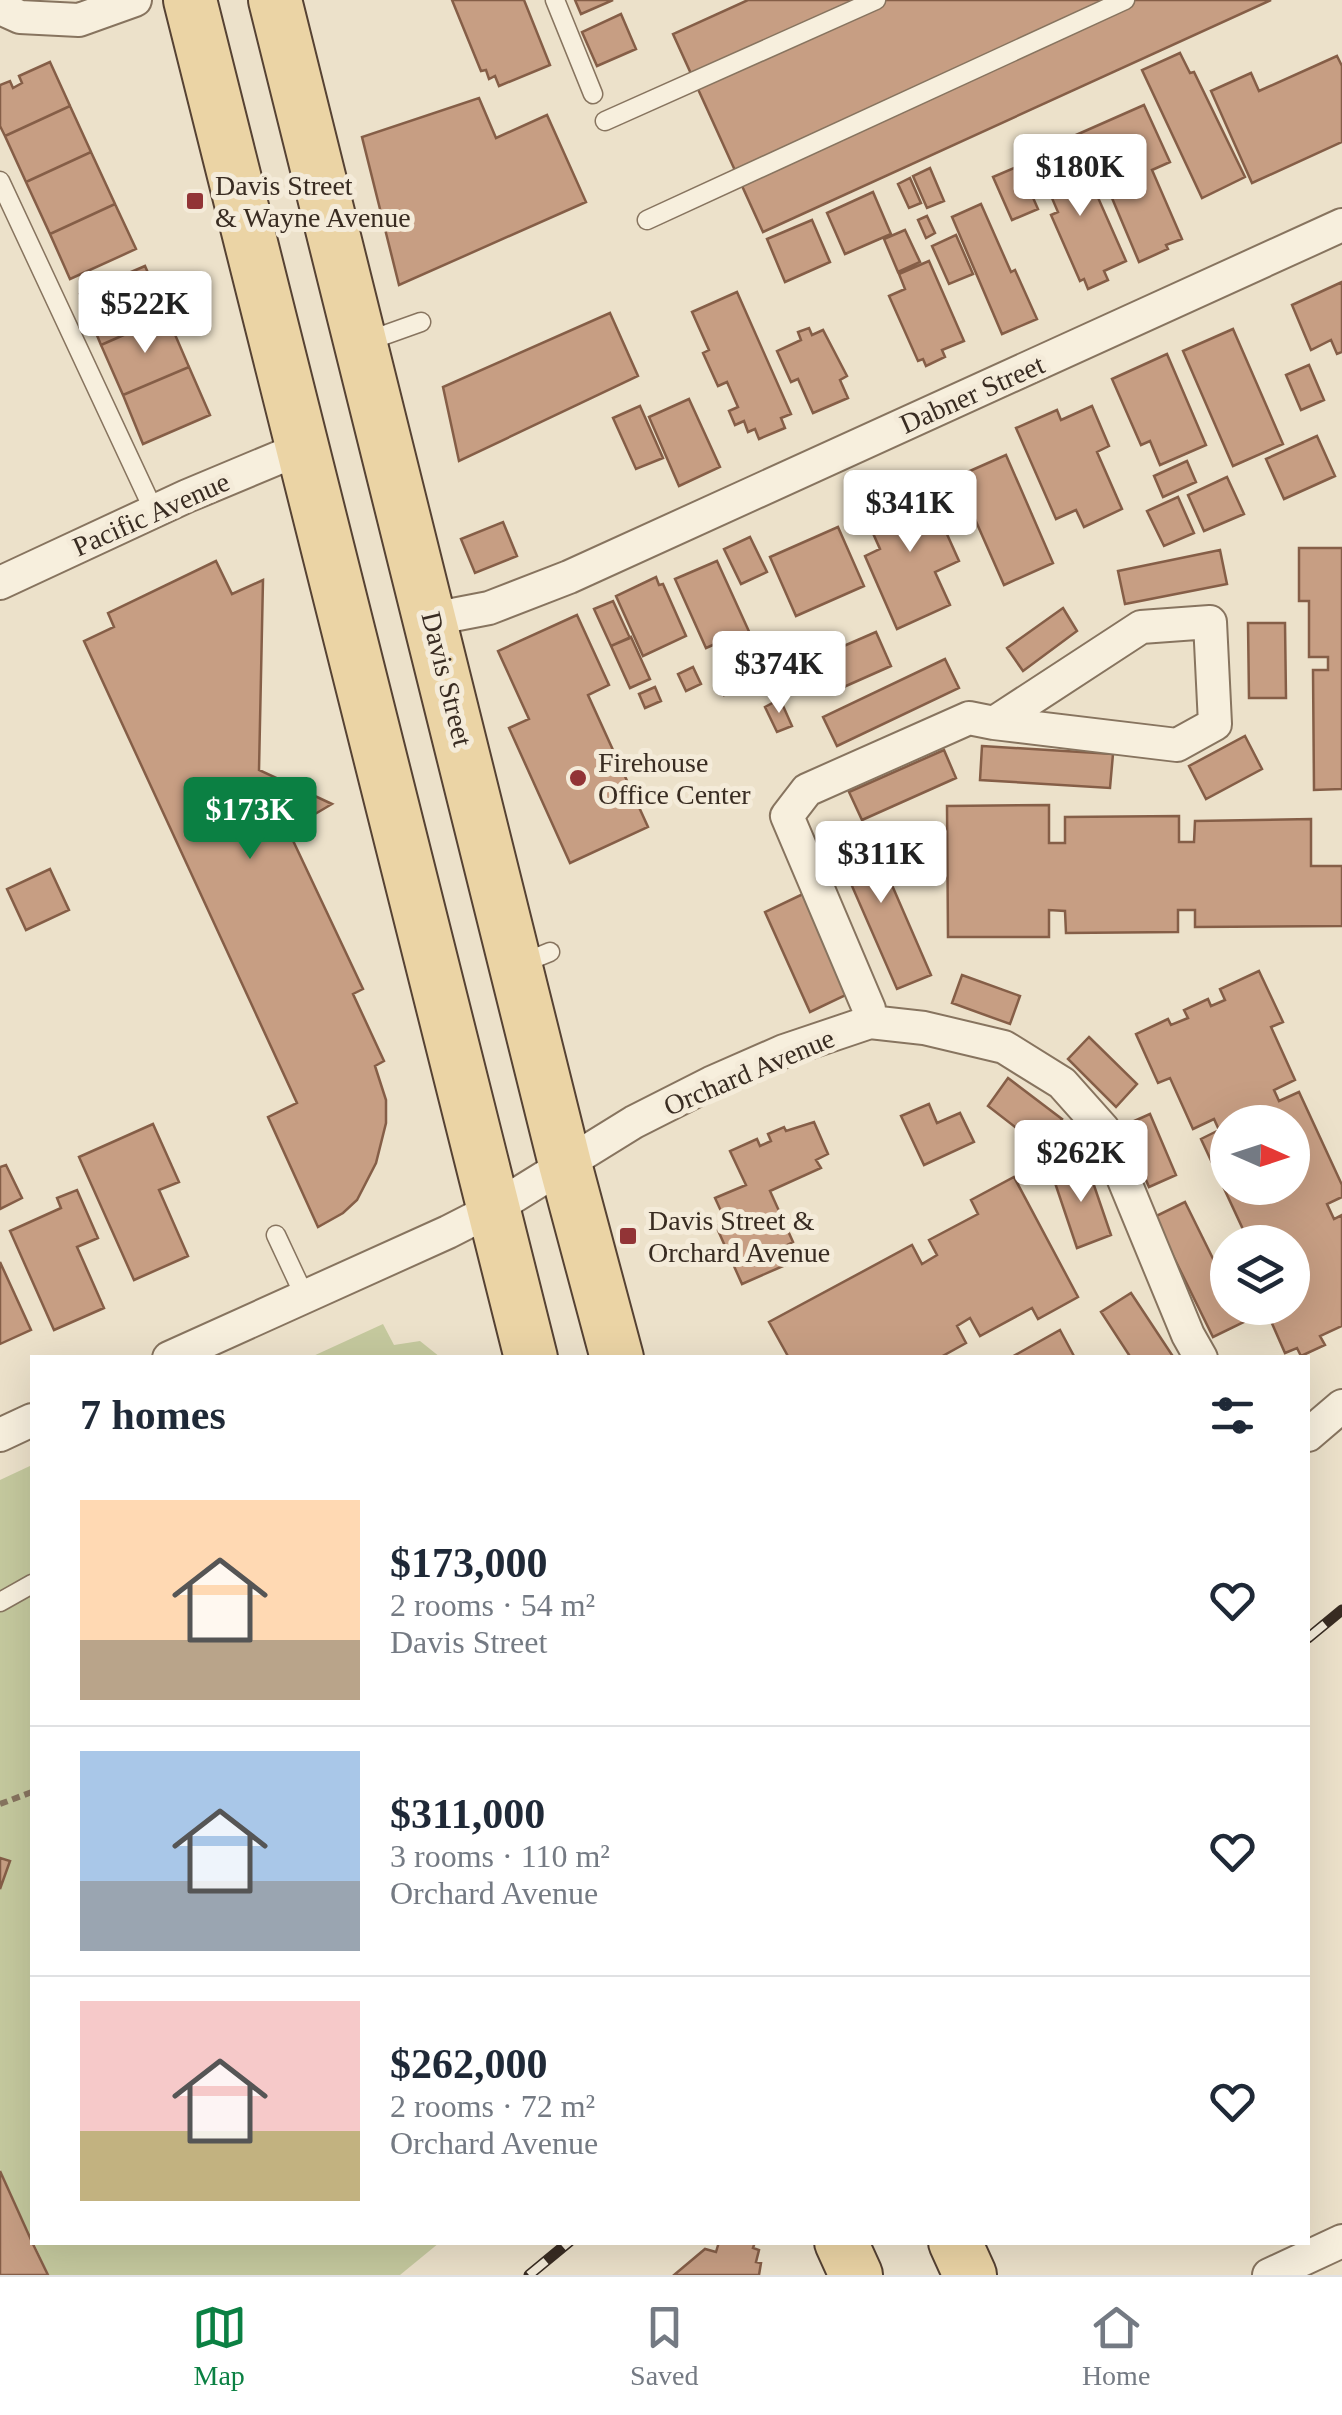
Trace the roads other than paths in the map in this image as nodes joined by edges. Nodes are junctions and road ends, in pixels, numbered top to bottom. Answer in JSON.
{"nodes":[{"id":1,"x":135,"y":0,"type":"edge"},
{"id":2,"x":190,"y":0,"type":"edge"},
{"id":3,"x":275,"y":0,"type":"edge"},
{"id":4,"x":555,"y":0,"type":"edge"},
{"id":5,"x":876,"y":0,"type":"edge"},
{"id":6,"x":1124,"y":0,"type":"edge"},
{"id":7,"x":0,"y":8,"type":"edge"},
{"id":8,"x":593,"y":94,"type":"dead end"},
{"id":9,"x":605,"y":122,"type":"dead end"},
{"id":10,"x":0,"y":181,"type":"edge"},
{"id":11,"x":647,"y":220,"type":"dead end"},
{"id":12,"x":1342,"y":226,"type":"edge"},
{"id":13,"x":421,"y":322,"type":"dead end"},
{"id":14,"x":362,"y":342,"type":"junction"},
{"id":15,"x":302,"y":448,"type":"junction"},
{"id":16,"x":154,"y":511,"type":"junction"},
{"id":17,"x":0,"y":583,"type":"edge"},
{"id":18,"x":432,"y":619,"type":"junction"},
{"id":19,"x":994,"y":724,"type":"junction"},
{"id":20,"x":870,"y":1022,"type":"junction"},
{"id":21,"x":566,"y":1164,"type":"junction"},
{"id":22,"x":495,"y":1208,"type":"junction"},
{"id":23,"x":276,"y":1234,"type":"dead end"},
{"id":24,"x":305,"y":1297,"type":"junction"},
{"id":25,"x":215,"y":1348,"type":"edge"},
{"id":26,"x":183,"y":1355,"type":"edge"},
{"id":27,"x":530,"y":1355,"type":"edge"},
{"id":28,"x":616,"y":1355,"type":"edge"},
{"id":29,"x":1199,"y":1355,"type":"edge"},
{"id":30,"x":1342,"y":1406,"type":"edge"},
{"id":31,"x":30,"y":1421,"type":"edge"},
{"id":32,"x":1310,"y":1433,"type":"edge"},
{"id":33,"x":0,"y":1435,"type":"edge"},
{"id":34,"x":30,"y":1585,"type":"edge"},
{"id":35,"x":0,"y":1602,"type":"edge"},
{"id":36,"x":1342,"y":2241,"type":"edge"},
{"id":37,"x":842,"y":2245,"type":"edge"},
{"id":38,"x":955,"y":2245,"type":"edge"},
{"id":39,"x":856,"y":2275,"type":"edge"},
{"id":40,"x":970,"y":2275,"type":"edge"},
{"id":41,"x":1269,"y":2275,"type":"edge"}],
"edges":[{"from":1,"to":7,"type":"street"},
{"from":2,"to":15,"type":"main road"},
{"from":3,"to":14,"type":"main road","name":"Davis Street"},
{"from":4,"to":8,"type":"lane"},
{"from":5,"to":9,"type":"lane"},
{"from":6,"to":11,"type":"lane"},
{"from":10,"to":16,"type":"lane"},
{"from":12,"to":18,"type":"street","name":"Dabner Street"},
{"from":13,"to":14,"type":"lane"},
{"from":14,"to":18,"type":"main road","name":"Davis Street"},
{"from":15,"to":16,"type":"street","name":"Pacific Avenue"},
{"from":15,"to":22,"type":"main road"},
{"from":16,"to":17,"type":"street","name":"Pacific Avenue"},
{"from":18,"to":21,"type":"main road","name":"Davis Street"},
{"from":19,"to":19,"type":"street"},
{"from":19,"to":20,"type":"street"},
{"from":20,"to":21,"type":"street","name":"Orchard Avenue"},
{"from":20,"to":29,"type":"street","name":"Orchard Avenue"},
{"from":21,"to":22,"type":"street","name":"Orchard Avenue"},
{"from":21,"to":28,"type":"main road","name":"Davis Street"},
{"from":22,"to":24,"type":"street","name":"Orchard Avenue"},
{"from":22,"to":27,"type":"main road"},
{"from":23,"to":24,"type":"lane"},
{"from":24,"to":25,"type":"street","name":"Orchard Avenue"},
{"from":25,"to":26,"type":"street","name":"Orchard Avenue"},
{"from":30,"to":32,"type":"street"},
{"from":31,"to":33,"type":"street"},
{"from":34,"to":35,"type":"lane"},
{"from":36,"to":41,"type":"street"},
{"from":37,"to":39,"type":"main road"},
{"from":38,"to":40,"type":"main road"}]}
